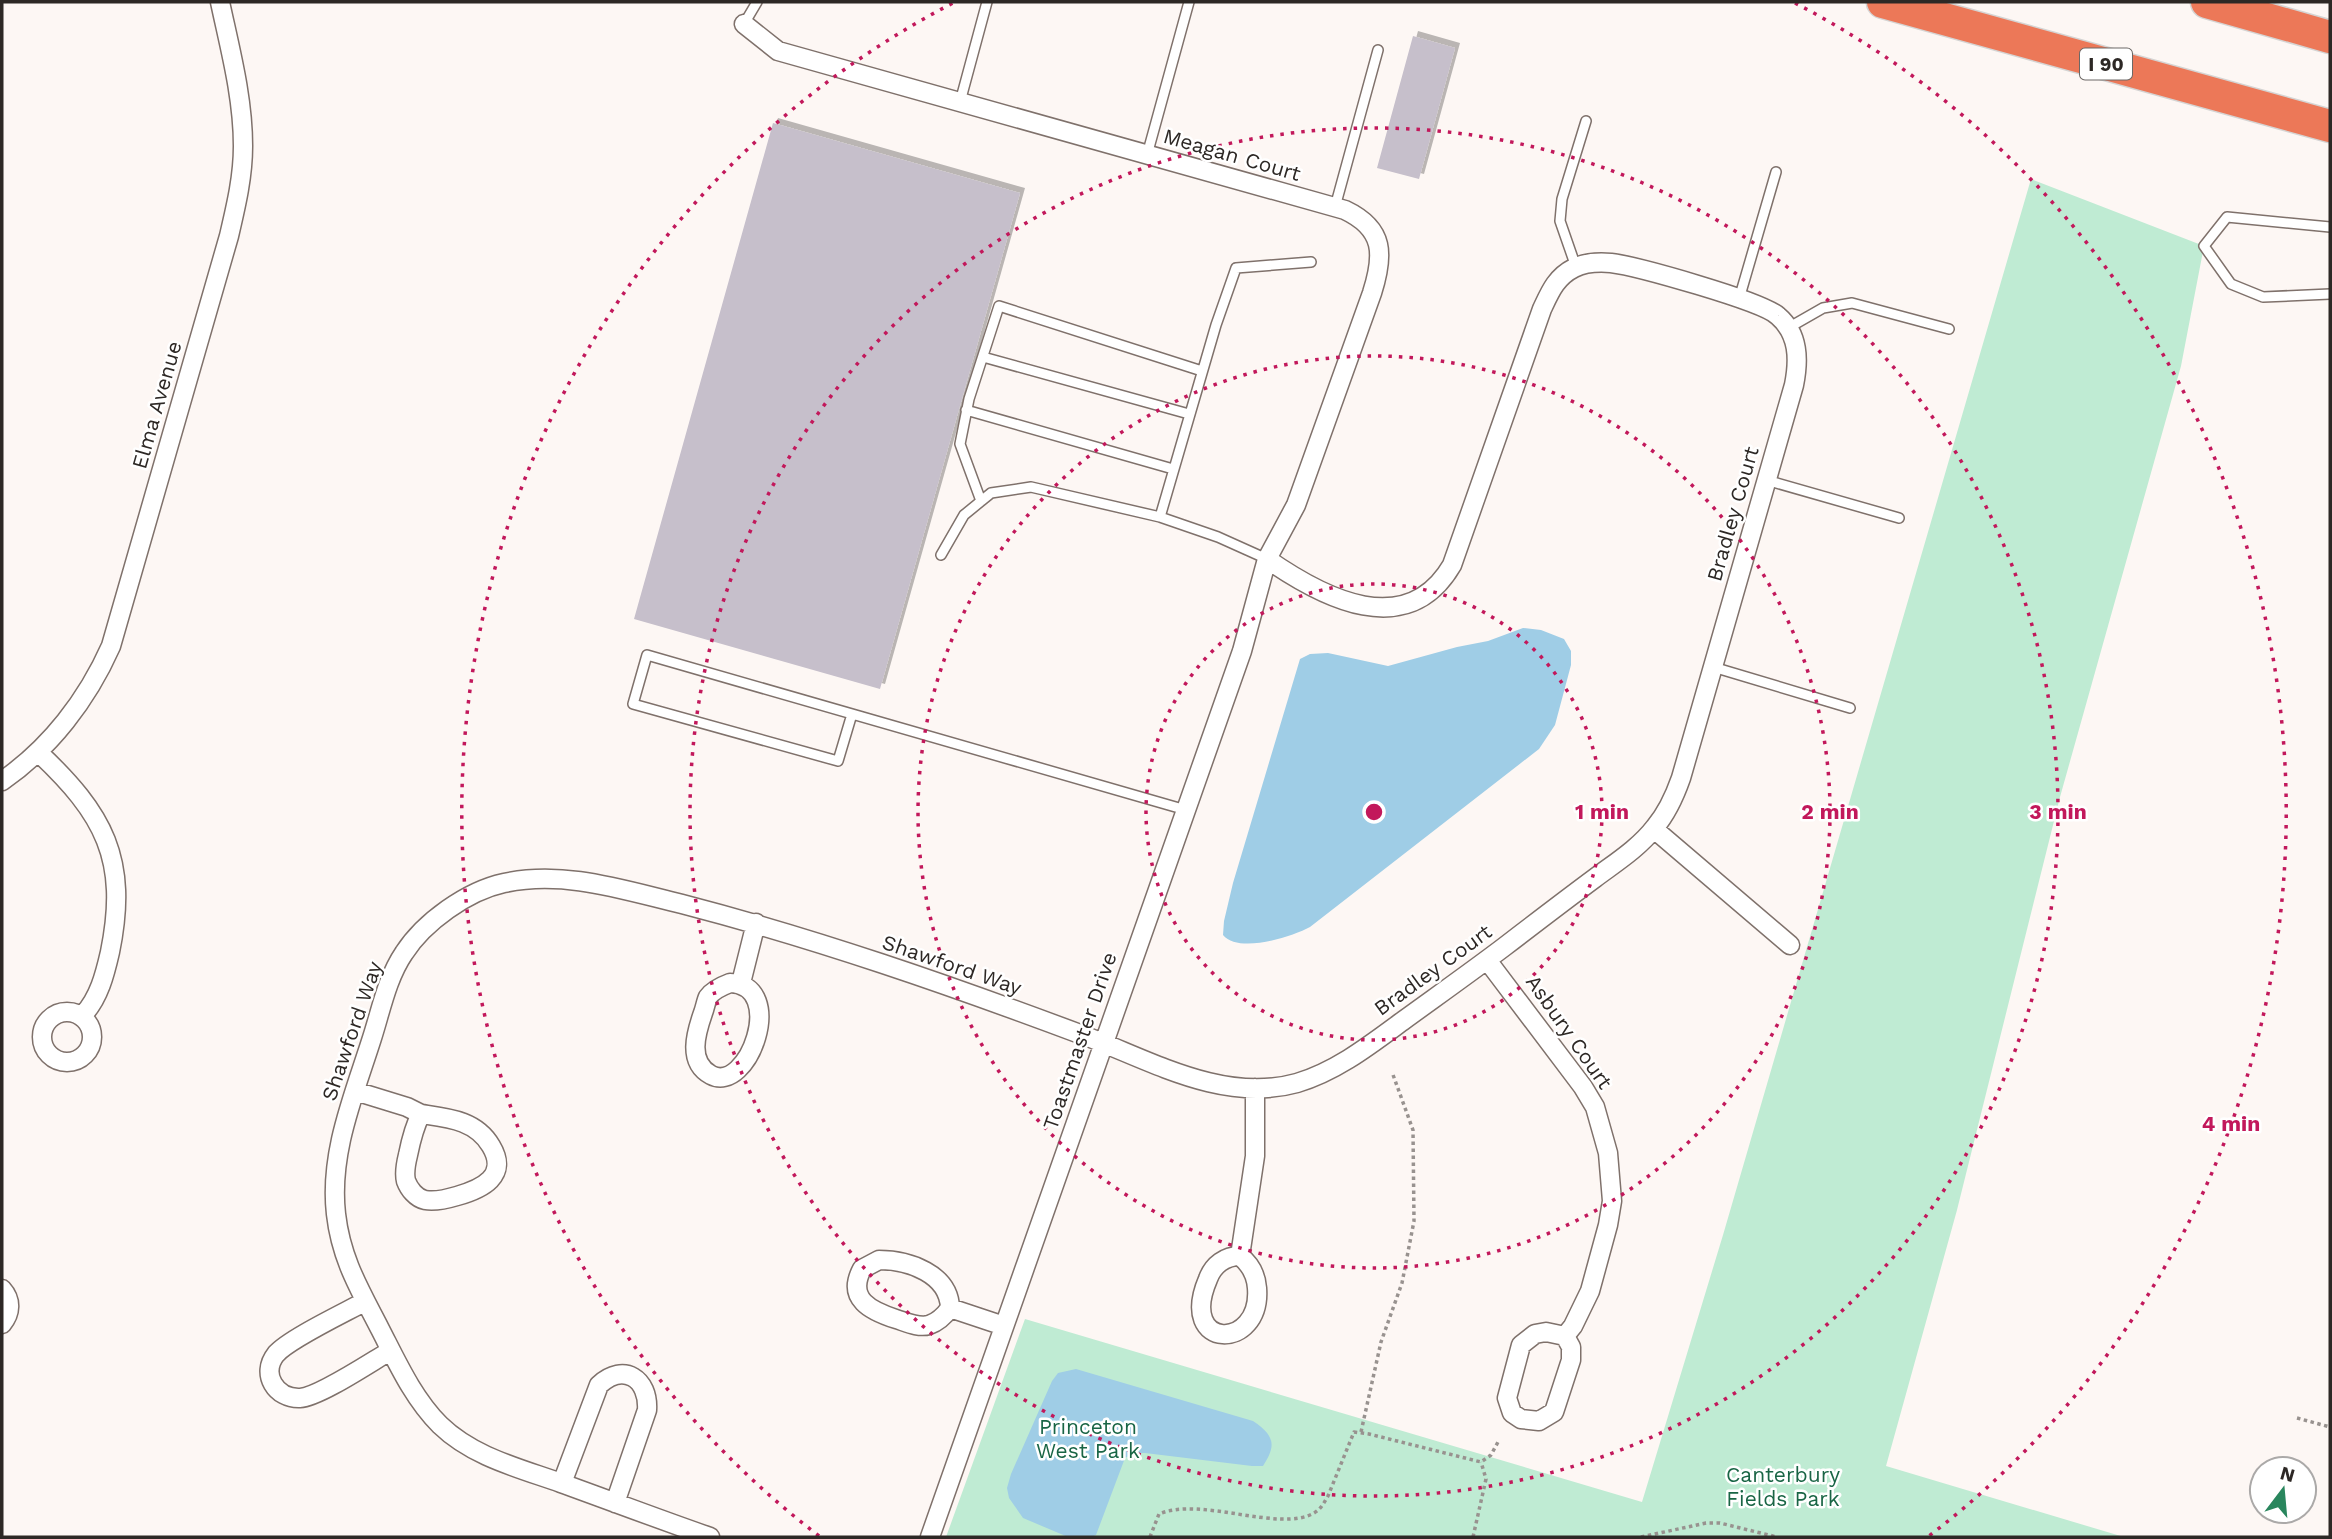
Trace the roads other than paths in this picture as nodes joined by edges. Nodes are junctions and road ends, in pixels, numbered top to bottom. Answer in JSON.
{"nodes":[{"id":1,"x":220,"y":2,"type":"edge"},
{"id":2,"x":757,"y":2,"type":"edge"},
{"id":3,"x":988,"y":2,"type":"edge"},
{"id":4,"x":1189,"y":2,"type":"edge"},
{"id":5,"x":1882,"y":2,"type":"edge"},
{"id":6,"x":2207,"y":2,"type":"edge"},
{"id":7,"x":744,"y":24,"type":"joint"},
{"id":8,"x":2330,"y":37,"type":"edge"},
{"id":9,"x":1378,"y":50,"type":"dead end"},
{"id":10,"x":960,"y":102,"type":"junction"},
{"id":11,"x":1586,"y":121,"type":"dead end"},
{"id":12,"x":2330,"y":126,"type":"edge"},
{"id":13,"x":1147,"y":155,"type":"junction"},
{"id":14,"x":1776,"y":172,"type":"dead end"},
{"id":15,"x":1335,"y":207,"type":"junction"},
{"id":16,"x":2330,"y":227,"type":"edge"},
{"id":17,"x":1311,"y":262,"type":"dead end"},
{"id":18,"x":1576,"y":267,"type":"junction"},
{"id":19,"x":2330,"y":294,"type":"edge"},
{"id":20,"x":1740,"y":299,"type":"junction"},
{"id":21,"x":1788,"y":328,"type":"junction"},
{"id":22,"x":1949,"y":329,"type":"dead end"},
{"id":23,"x":983,"y":357,"type":"junction"},
{"id":24,"x":1202,"y":371,"type":"junction"},
{"id":25,"x":967,"y":410,"type":"junction"},
{"id":26,"x":1189,"y":414,"type":"junction"},
{"id":27,"x":1173,"y":469,"type":"junction"},
{"id":28,"x":1766,"y":480,"type":"junction"},
{"id":29,"x":981,"y":501,"type":"junction"},
{"id":30,"x":1160,"y":517,"type":"junction"},
{"id":31,"x":1899,"y":518,"type":"dead end"},
{"id":32,"x":941,"y":555,"type":"dead end"},
{"id":33,"x":1267,"y":559,"type":"junction"},
{"id":34,"x":1713,"y":667,"type":"junction"},
{"id":35,"x":1850,"y":708,"type":"dead end"},
{"id":36,"x":852,"y":714,"type":"junction"},
{"id":37,"x":38,"y":752,"type":"junction"},
{"id":38,"x":2,"y":782,"type":"edge"},
{"id":39,"x":1186,"y":810,"type":"junction"},
{"id":40,"x":1654,"y":829,"type":"junction"},
{"id":41,"x":756,"y":923,"type":"junction"},
{"id":42,"x":1790,"y":945,"type":"dead end"},
{"id":43,"x":1488,"y":960,"type":"junction"},
{"id":44,"x":741,"y":983,"type":"junction"},
{"id":45,"x":83,"y":1015,"type":"dead end"},
{"id":46,"x":1103,"y":1043,"type":"junction"},
{"id":47,"x":1255,"y":1088,"type":"junction"},
{"id":48,"x":355,"y":1091,"type":"junction"},
{"id":49,"x":421,"y":1114,"type":"junction"},
{"id":50,"x":1240,"y":1255,"type":"dead end"},
{"id":51,"x":2,"y":1289,"type":"edge"},
{"id":52,"x":364,"y":1302,"type":"junction"},
{"id":53,"x":950,"y":1308,"type":"junction"},
{"id":54,"x":2,"y":1324,"type":"edge"},
{"id":55,"x":1004,"y":1326,"type":"junction"},
{"id":56,"x":1565,"y":1336,"type":"junction"},
{"id":57,"x":390,"y":1351,"type":"junction"},
{"id":58,"x":562,"y":1483,"type":"junction"},
{"id":59,"x":615,"y":1503,"type":"junction"},
{"id":60,"x":710,"y":1537,"type":"edge"},
{"id":61,"x":930,"y":1537,"type":"edge"}],
"edges":[{"from":1,"to":37,"type":"street","name":"Elma Avenue"},
{"from":2,"to":7,"type":"lane"},
{"from":3,"to":10,"type":"lane"},
{"from":4,"to":13,"type":"lane"},
{"from":5,"to":12,"type":"highway","number":"I 90"},
{"from":6,"to":8,"type":"highway"},
{"from":7,"to":10,"type":"street","name":"Meagan Court"},
{"from":9,"to":15,"type":"lane"},
{"from":10,"to":13,"type":"street","name":"Meagan Court"},
{"from":11,"to":18,"type":"lane"},
{"from":13,"to":15,"type":"street","name":"Meagan Court"},
{"from":14,"to":20,"type":"lane"},
{"from":15,"to":33,"type":"street","name":"Meagan Court"},
{"from":16,"to":19,"type":"lane"},
{"from":17,"to":24,"type":"lane"},
{"from":18,"to":20,"type":"street"},
{"from":18,"to":33,"type":"street"},
{"from":20,"to":21,"type":"street"},
{"from":21,"to":22,"type":"lane"},
{"from":21,"to":28,"type":"street","name":"Bradley Court"},
{"from":23,"to":24,"type":"lane"},
{"from":23,"to":25,"type":"lane"},
{"from":23,"to":26,"type":"lane"},
{"from":24,"to":26,"type":"lane"},
{"from":25,"to":27,"type":"lane"},
{"from":25,"to":29,"type":"lane"},
{"from":26,"to":27,"type":"lane"},
{"from":27,"to":30,"type":"lane"},
{"from":28,"to":31,"type":"lane"},
{"from":28,"to":34,"type":"street","name":"Bradley Court"},
{"from":29,"to":30,"type":"lane"},
{"from":29,"to":32,"type":"lane"},
{"from":30,"to":33,"type":"lane"},
{"from":33,"to":39,"type":"street","name":"Toastmaster Drive"},
{"from":34,"to":35,"type":"lane"},
{"from":34,"to":40,"type":"street","name":"Bradley Court"},
{"from":36,"to":36,"type":"lane"},
{"from":36,"to":39,"type":"lane"},
{"from":37,"to":38,"type":"street","name":"Elma Avenue"},
{"from":37,"to":45,"type":"street"},
{"from":39,"to":46,"type":"street","name":"Toastmaster Drive"},
{"from":40,"to":42,"type":"street"},
{"from":40,"to":43,"type":"street","name":"Bradley Court"},
{"from":41,"to":44,"type":"street"},
{"from":41,"to":46,"type":"street","name":"Shawford Way"},
{"from":41,"to":48,"type":"street","name":"Shawford Way"},
{"from":43,"to":47,"type":"street","name":"Bradley Court"},
{"from":43,"to":56,"type":"street","name":"Asbury Court"},
{"from":44,"to":44,"type":"street"},
{"from":46,"to":47,"type":"street","name":"Bradley Court"},
{"from":46,"to":55,"type":"street","name":"Toastmaster Drive"},
{"from":47,"to":50,"type":"street"},
{"from":48,"to":49,"type":"street"},
{"from":48,"to":52,"type":"street","name":"Shawford Way"},
{"from":49,"to":49,"type":"street"},
{"from":51,"to":54,"type":"street"},
{"from":52,"to":57,"type":"street","name":"Shawford Way"},
{"from":52,"to":57,"type":"street"},
{"from":53,"to":53,"type":"street"},
{"from":53,"to":55,"type":"street"},
{"from":55,"to":61,"type":"street","name":"Toastmaster Drive"},
{"from":56,"to":56,"type":"street"},
{"from":57,"to":58,"type":"street","name":"Shawford Way"},
{"from":58,"to":59,"type":"street","name":"Shawford Way"},
{"from":58,"to":59,"type":"street"},
{"from":59,"to":60,"type":"street","name":"Shawford Way"}]}
